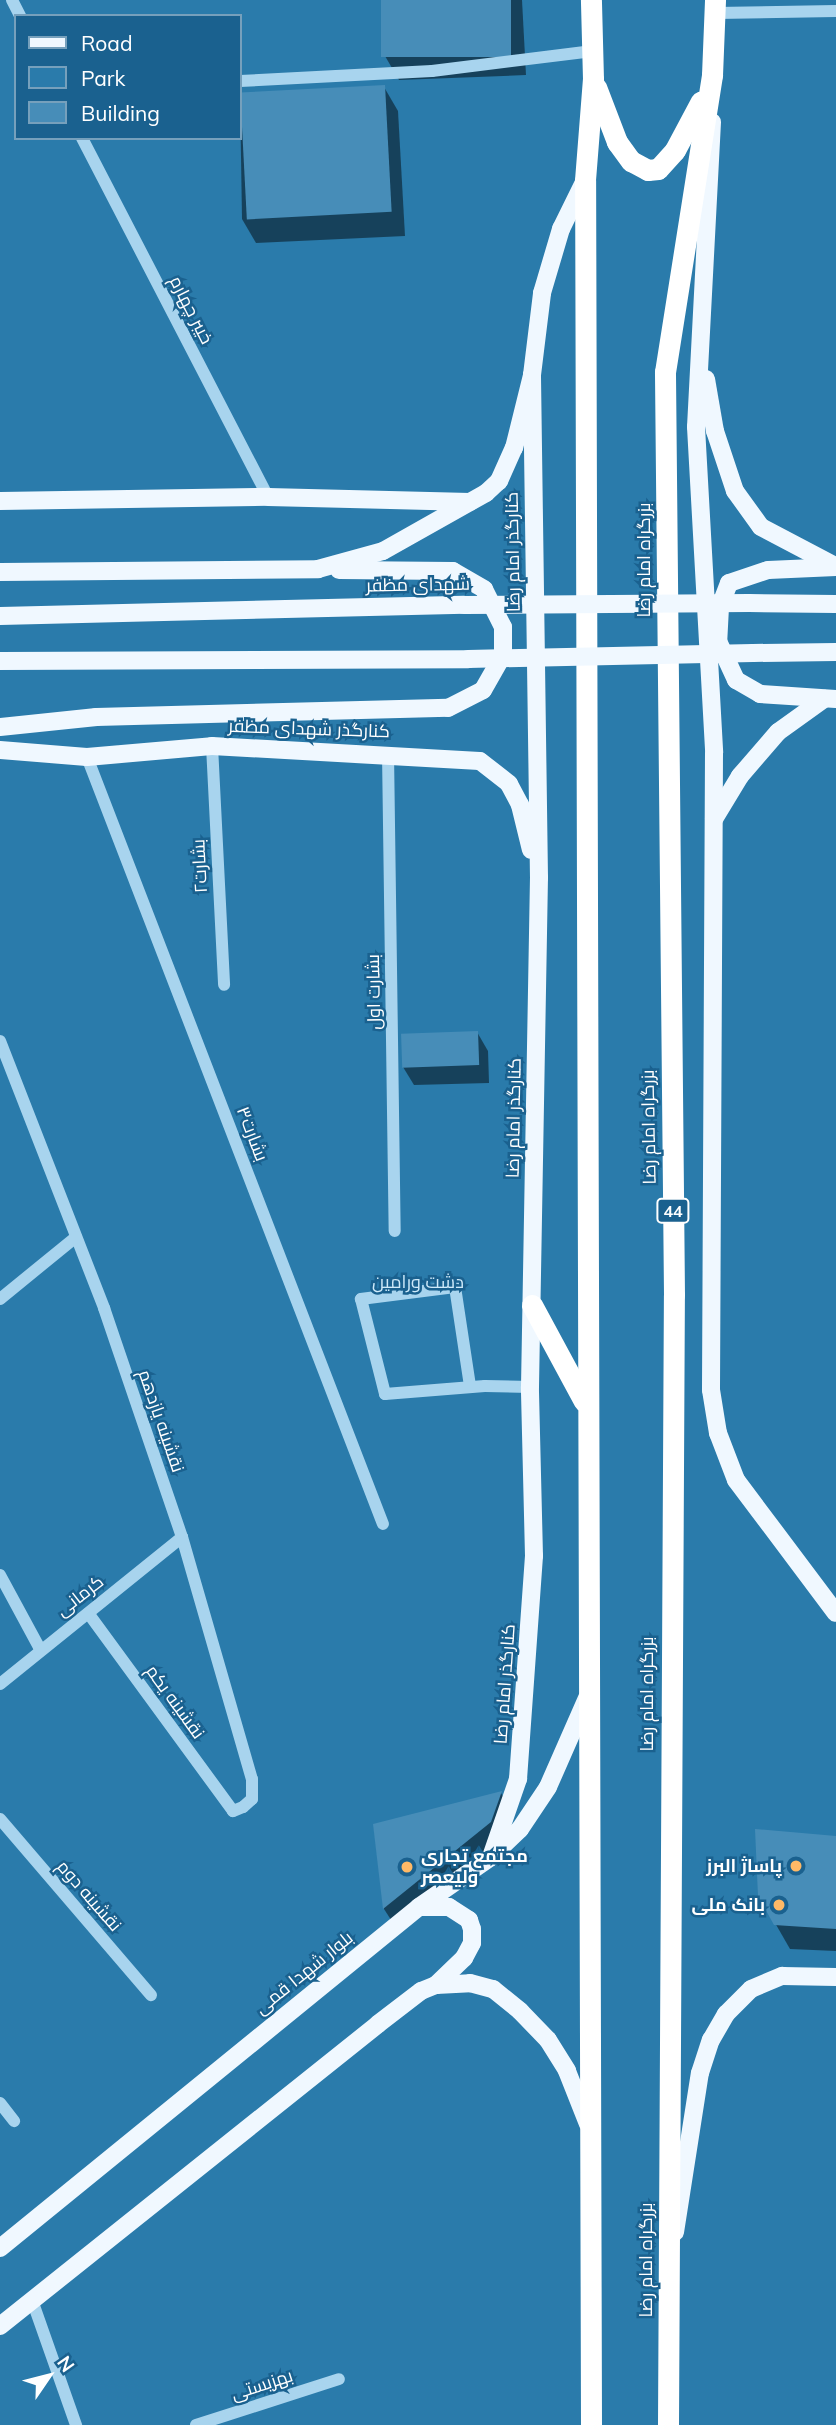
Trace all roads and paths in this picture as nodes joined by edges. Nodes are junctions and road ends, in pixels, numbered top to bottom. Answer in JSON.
{"nodes":[{"id":1,"x":592,"y":0,"type":"edge"},
{"id":2,"x":715,"y":7,"type":"edge"},
{"id":3,"x":836,"y":10,"type":"edge"},
{"id":4,"x":593,"y":51,"type":"junction"},
{"id":5,"x":712,"y":75,"type":"junction"},
{"id":6,"x":593,"y":79,"type":"junction"},
{"id":7,"x":242,"y":81,"type":"edge"},
{"id":8,"x":83,"y":140,"type":"edge"},
{"id":9,"x":585,"y":180,"type":"junction"},
{"id":10,"x":701,"y":351,"type":"junction"},
{"id":11,"x":532,"y":375,"type":"junction"},
{"id":12,"x":268,"y":497,"type":"junction"},
{"id":13,"x":0,"y":501,"type":"edge"},
{"id":14,"x":470,"y":502,"type":"junction"},
{"id":15,"x":836,"y":567,"type":"edge"},
{"id":16,"x":317,"y":569,"type":"junction"},
{"id":17,"x":3,"y":571,"type":"edge"},
{"id":18,"x":836,"y":604,"type":"edge"},
{"id":19,"x":0,"y":616,"type":"edge"},
{"id":20,"x":836,"y":652,"type":"edge"},
{"id":21,"x":0,"y":661,"type":"edge"},
{"id":22,"x":830,"y":699,"type":"edge"},
{"id":23,"x":0,"y":727,"type":"edge"},
{"id":24,"x":212,"y":746,"type":"junction"},
{"id":25,"x":0,"y":750,"type":"edge"},
{"id":26,"x":388,"y":753,"type":"junction"},
{"id":27,"x":87,"y":757,"type":"junction"},
{"id":28,"x":713,"y":821,"type":"junction"},
{"id":29,"x":539,"y":878,"type":"junction"},
{"id":30,"x":223,"y":985,"type":"dead end"},
{"id":31,"x":0,"y":1042,"type":"edge"},
{"id":32,"x":395,"y":1231,"type":"dead end"},
{"id":33,"x":76,"y":1237,"type":"junction"},
{"id":34,"x":0,"y":1299,"type":"edge"},
{"id":35,"x":532,"y":1305,"type":"junction"},
{"id":36,"x":470,"y":1386,"type":"junction"},
{"id":37,"x":530,"y":1387,"type":"junction"},
{"id":38,"x":585,"y":1404,"type":"junction"},
{"id":39,"x":383,"y":1524,"type":"dead end"},
{"id":40,"x":182,"y":1537,"type":"junction"},
{"id":41,"x":0,"y":1574,"type":"edge"},
{"id":42,"x":88,"y":1613,"type":"junction"},
{"id":43,"x":836,"y":1613,"type":"edge"},
{"id":44,"x":40,"y":1649,"type":"junction"},
{"id":45,"x":0,"y":1684,"type":"edge"},
{"id":46,"x":588,"y":1695,"type":"junction"},
{"id":47,"x":233,"y":1811,"type":"joint"},
{"id":48,"x":0,"y":1819,"type":"edge"},
{"id":49,"x":491,"y":1857,"type":"junction"},
{"id":50,"x":419,"y":1907,"type":"junction"},
{"id":51,"x":836,"y":1977,"type":"edge"},
{"id":52,"x":436,"y":1985,"type":"junction"},
{"id":53,"x":151,"y":1994,"type":"dead end"},
{"id":54,"x":0,"y":2103,"type":"edge"},
{"id":55,"x":14,"y":2121,"type":"dead end"},
{"id":56,"x":590,"y":2131,"type":"junction"},
{"id":57,"x":0,"y":2248,"type":"edge"},
{"id":58,"x":669,"y":2263,"type":"junction"},
{"id":59,"x":32,"y":2300,"type":"junction"},
{"id":60,"x":0,"y":2326,"type":"edge"},
{"id":61,"x":339,"y":2379,"type":"dead end"},
{"id":62,"x":76,"y":2425,"type":"edge"},
{"id":63,"x":196,"y":2425,"type":"edge"},
{"id":64,"x":591,"y":2425,"type":"edge"},
{"id":65,"x":668,"y":2425,"type":"edge"}],
"edges":[{"from":1,"to":4,"type":"highway"},
{"from":2,"to":3,"type":"street"},
{"from":2,"to":5,"type":"highway","name":"بزرگراه امام رضا","number":"44"},
{"from":4,"to":6,"type":"highway"},
{"from":4,"to":7,"type":"street"},
{"from":5,"to":6,"type":"highway"},
{"from":5,"to":10,"type":"main road"},
{"from":5,"to":58,"type":"highway","name":"بزرگراه امام رضا","number":"44"},
{"from":6,"to":9,"type":"highway"},
{"from":8,"to":12,"type":"street","name":"خیبر چهارم"},
{"from":9,"to":11,"type":"main road"},
{"from":9,"to":38,"type":"highway"},
{"from":10,"to":15,"type":"main road"},
{"from":10,"to":28,"type":"main road"},
{"from":11,"to":14,"type":"main road"},
{"from":11,"to":29,"type":"main road","name":"کنارگذر امام رضا"},
{"from":12,"to":13,"type":"main road"},
{"from":12,"to":14,"type":"main road"},
{"from":14,"to":16,"type":"main road"},
{"from":15,"to":22,"type":"main road"},
{"from":16,"to":17,"type":"main road"},
{"from":16,"to":23,"type":"main road"},
{"from":18,"to":19,"type":"main road","name":"شهدای مظفر","bridge":true},
{"from":20,"to":21,"type":"main road","bridge":true},
{"from":22,"to":28,"type":"main road"},
{"from":24,"to":26,"type":"main road","name":"کنارگذر شهدای مظفر"},
{"from":24,"to":27,"type":"main road","name":"کنارگذر شهدای مظفر"},
{"from":24,"to":30,"type":"street","name":"بشارت۲"},
{"from":25,"to":27,"type":"main road","name":"کنارگذر شهدای مظفر"},
{"from":26,"to":29,"type":"main road","name":"کنارگذر شهدای مظفر"},
{"from":26,"to":32,"type":"street","name":"بشارت اول"},
{"from":27,"to":39,"type":"street","name":"بشارت۳"},
{"from":28,"to":43,"type":"main road"},
{"from":29,"to":35,"type":"main road","name":"کنارگذر امام رضا"},
{"from":31,"to":33,"type":"street","name":"نقشینه یازدهم"},
{"from":33,"to":34,"type":"street"},
{"from":33,"to":40,"type":"street","name":"نقشینه یازدهم"},
{"from":35,"to":37,"type":"main road","name":"کنارگذر امام رضا"},
{"from":35,"to":38,"type":"highway"},
{"from":36,"to":36,"type":"street"},
{"from":36,"to":37,"type":"street"},
{"from":37,"to":49,"type":"main road","name":"کنارگذر امام رضا"},
{"from":38,"to":46,"type":"highway"},
{"from":40,"to":42,"type":"street","name":"کرمانی"},
{"from":40,"to":47,"type":"street","name":"نقشینه یازدهم"},
{"from":41,"to":44,"type":"street"},
{"from":42,"to":44,"type":"street","name":"کرمانی"},
{"from":42,"to":47,"type":"street","name":"نقشینه یکم"},
{"from":44,"to":45,"type":"street","name":"کرمانی"},
{"from":46,"to":49,"type":"main road","name":"بلوار شهدا قمی"},
{"from":46,"to":56,"type":"highway"},
{"from":48,"to":53,"type":"street","name":"نقشینه دوم"},
{"from":49,"to":50,"type":"main road","name":"بلوار شهدا قمی"},
{"from":50,"to":52,"type":"main road"},
{"from":50,"to":57,"type":"main road","name":"بلوار شهدا قمی"},
{"from":51,"to":58,"type":"main road"},
{"from":52,"to":56,"type":"main road"},
{"from":52,"to":59,"type":"main road"},
{"from":54,"to":55,"type":"street"},
{"from":56,"to":64,"type":"highway"},
{"from":58,"to":65,"type":"highway","name":"بزرگراه امام رضا","number":"44"},
{"from":59,"to":60,"type":"main road"},
{"from":59,"to":62,"type":"street"},
{"from":61,"to":63,"type":"street","name":"بهزیستی"}]}
